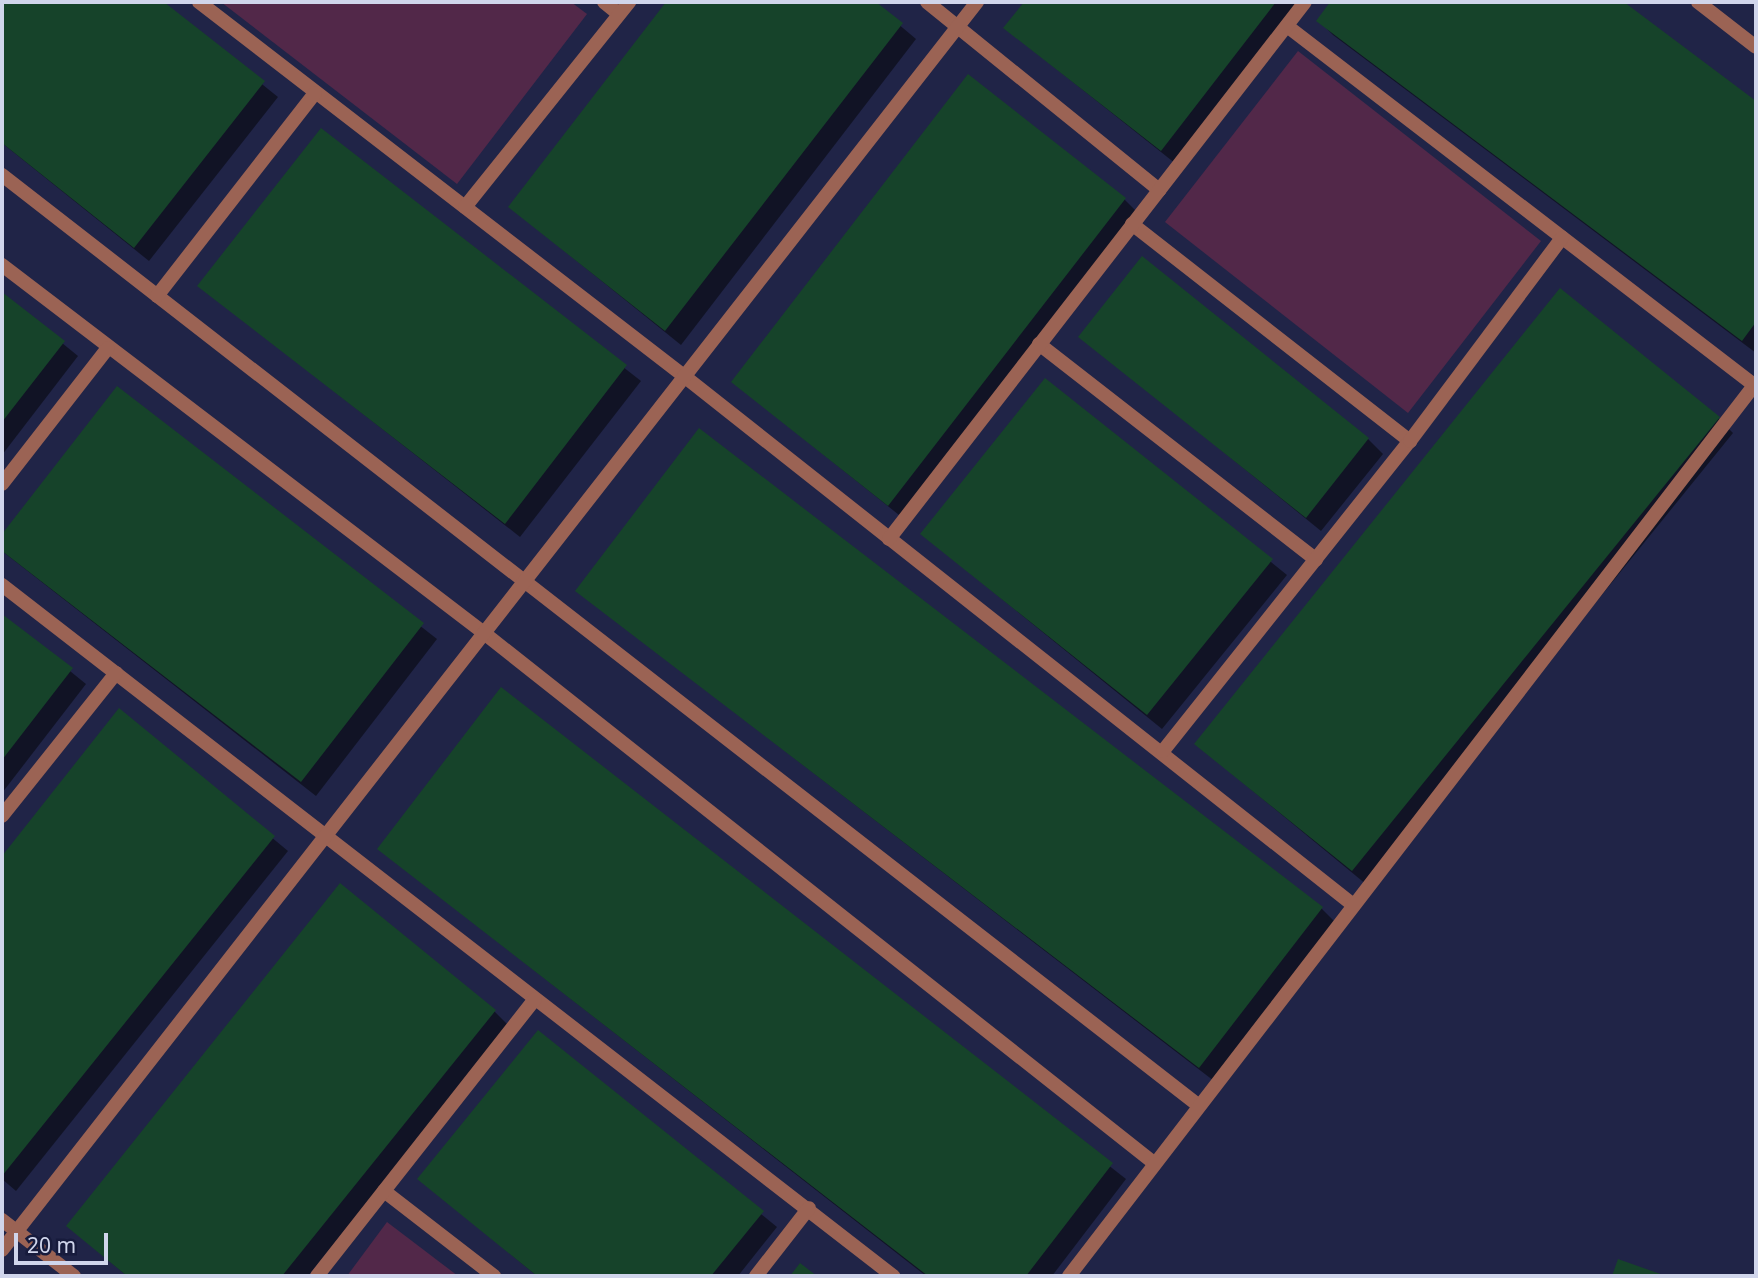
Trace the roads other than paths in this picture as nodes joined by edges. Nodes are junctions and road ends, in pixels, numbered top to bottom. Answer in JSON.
{"nodes":[{"id":1,"x":199,"y":2,"type":"edge"},
{"id":2,"x":604,"y":2,"type":"edge"},
{"id":3,"x":629,"y":2,"type":"edge"},
{"id":4,"x":927,"y":2,"type":"edge"},
{"id":5,"x":977,"y":2,"type":"edge"},
{"id":6,"x":1305,"y":2,"type":"edge"},
{"id":7,"x":1698,"y":2,"type":"edge"},
{"id":8,"x":619,"y":14,"type":"junction"},
{"id":9,"x":958,"y":26,"type":"junction"},
{"id":10,"x":1287,"y":26,"type":"junction"},
{"id":11,"x":1756,"y":47,"type":"edge"},
{"id":12,"x":315,"y":93,"type":"junction"},
{"id":13,"x":2,"y":175,"type":"edge"},
{"id":14,"x":1159,"y":190,"type":"junction"},
{"id":15,"x":465,"y":206,"type":"junction"},
{"id":16,"x":1132,"y":225,"type":"junction"},
{"id":17,"x":1562,"y":238,"type":"junction"},
{"id":18,"x":2,"y":265,"type":"edge"},
{"id":19,"x":157,"y":296,"type":"junction"},
{"id":20,"x":1039,"y":344,"type":"junction"},
{"id":21,"x":108,"y":348,"type":"junction"},
{"id":22,"x":684,"y":376,"type":"junction"},
{"id":23,"x":1755,"y":384,"type":"edge"},
{"id":24,"x":1410,"y":441,"type":"junction"},
{"id":25,"x":2,"y":484,"type":"edge"},
{"id":26,"x":889,"y":539,"type":"junction"},
{"id":27,"x":1316,"y":559,"type":"junction"},
{"id":28,"x":524,"y":581,"type":"junction"},
{"id":29,"x":2,"y":585,"type":"edge"},
{"id":30,"x":484,"y":633,"type":"junction"},
{"id":31,"x":116,"y":673,"type":"junction"},
{"id":32,"x":1163,"y":751,"type":"junction"},
{"id":33,"x":2,"y":816,"type":"edge"},
{"id":34,"x":327,"y":834,"type":"junction"},
{"id":35,"x":1352,"y":904,"type":"junction"},
{"id":36,"x":535,"y":999,"type":"junction"},
{"id":37,"x":1198,"y":1105,"type":"junction"},
{"id":38,"x":1154,"y":1163,"type":"junction"},
{"id":39,"x":384,"y":1191,"type":"junction"},
{"id":40,"x":809,"y":1208,"type":"junction"},
{"id":41,"x":2,"y":1220,"type":"edge"},
{"id":42,"x":17,"y":1232,"type":"junction"},
{"id":43,"x":2,"y":1250,"type":"edge"},
{"id":44,"x":74,"y":1276,"type":"edge"},
{"id":45,"x":317,"y":1276,"type":"edge"},
{"id":46,"x":494,"y":1276,"type":"edge"},
{"id":47,"x":756,"y":1276,"type":"edge"},
{"id":48,"x":893,"y":1276,"type":"edge"},
{"id":49,"x":1069,"y":1276,"type":"edge"}],
"edges":[{"from":1,"to":12,"type":"street"},
{"from":2,"to":8,"type":"street"},
{"from":3,"to":8,"type":"street"},
{"from":4,"to":9,"type":"street"},
{"from":5,"to":9,"type":"street"},
{"from":6,"to":10,"type":"street"},
{"from":7,"to":11,"type":"street"},
{"from":8,"to":15,"type":"street"},
{"from":9,"to":14,"type":"street"},
{"from":9,"to":22,"type":"street"},
{"from":10,"to":14,"type":"street"},
{"from":10,"to":17,"type":"street"},
{"from":12,"to":15,"type":"street"},
{"from":12,"to":19,"type":"street"},
{"from":13,"to":19,"type":"street"},
{"from":14,"to":16,"type":"street"},
{"from":15,"to":22,"type":"street"},
{"from":16,"to":20,"type":"street"},
{"from":16,"to":24,"type":"street"},
{"from":17,"to":23,"type":"street"},
{"from":17,"to":24,"type":"street"},
{"from":18,"to":21,"type":"street"},
{"from":19,"to":28,"type":"street"},
{"from":20,"to":26,"type":"street"},
{"from":20,"to":27,"type":"street"},
{"from":21,"to":25,"type":"street"},
{"from":21,"to":30,"type":"street"},
{"from":22,"to":26,"type":"street"},
{"from":22,"to":28,"type":"street"},
{"from":23,"to":35,"type":"street"},
{"from":24,"to":27,"type":"street"},
{"from":26,"to":32,"type":"street"},
{"from":27,"to":32,"type":"street"},
{"from":28,"to":30,"type":"street"},
{"from":28,"to":37,"type":"street"},
{"from":29,"to":31,"type":"street"},
{"from":30,"to":34,"type":"street"},
{"from":30,"to":38,"type":"street"},
{"from":31,"to":33,"type":"street"},
{"from":31,"to":34,"type":"street"},
{"from":32,"to":35,"type":"street"},
{"from":34,"to":36,"type":"street"},
{"from":34,"to":42,"type":"street"},
{"from":35,"to":37,"type":"street"},
{"from":36,"to":39,"type":"street"},
{"from":36,"to":40,"type":"street"},
{"from":37,"to":38,"type":"street"},
{"from":38,"to":49,"type":"street"},
{"from":39,"to":45,"type":"street"},
{"from":39,"to":46,"type":"street"},
{"from":40,"to":47,"type":"street"},
{"from":40,"to":48,"type":"street"},
{"from":41,"to":42,"type":"street"},
{"from":42,"to":43,"type":"street"},
{"from":42,"to":44,"type":"street"}]}
